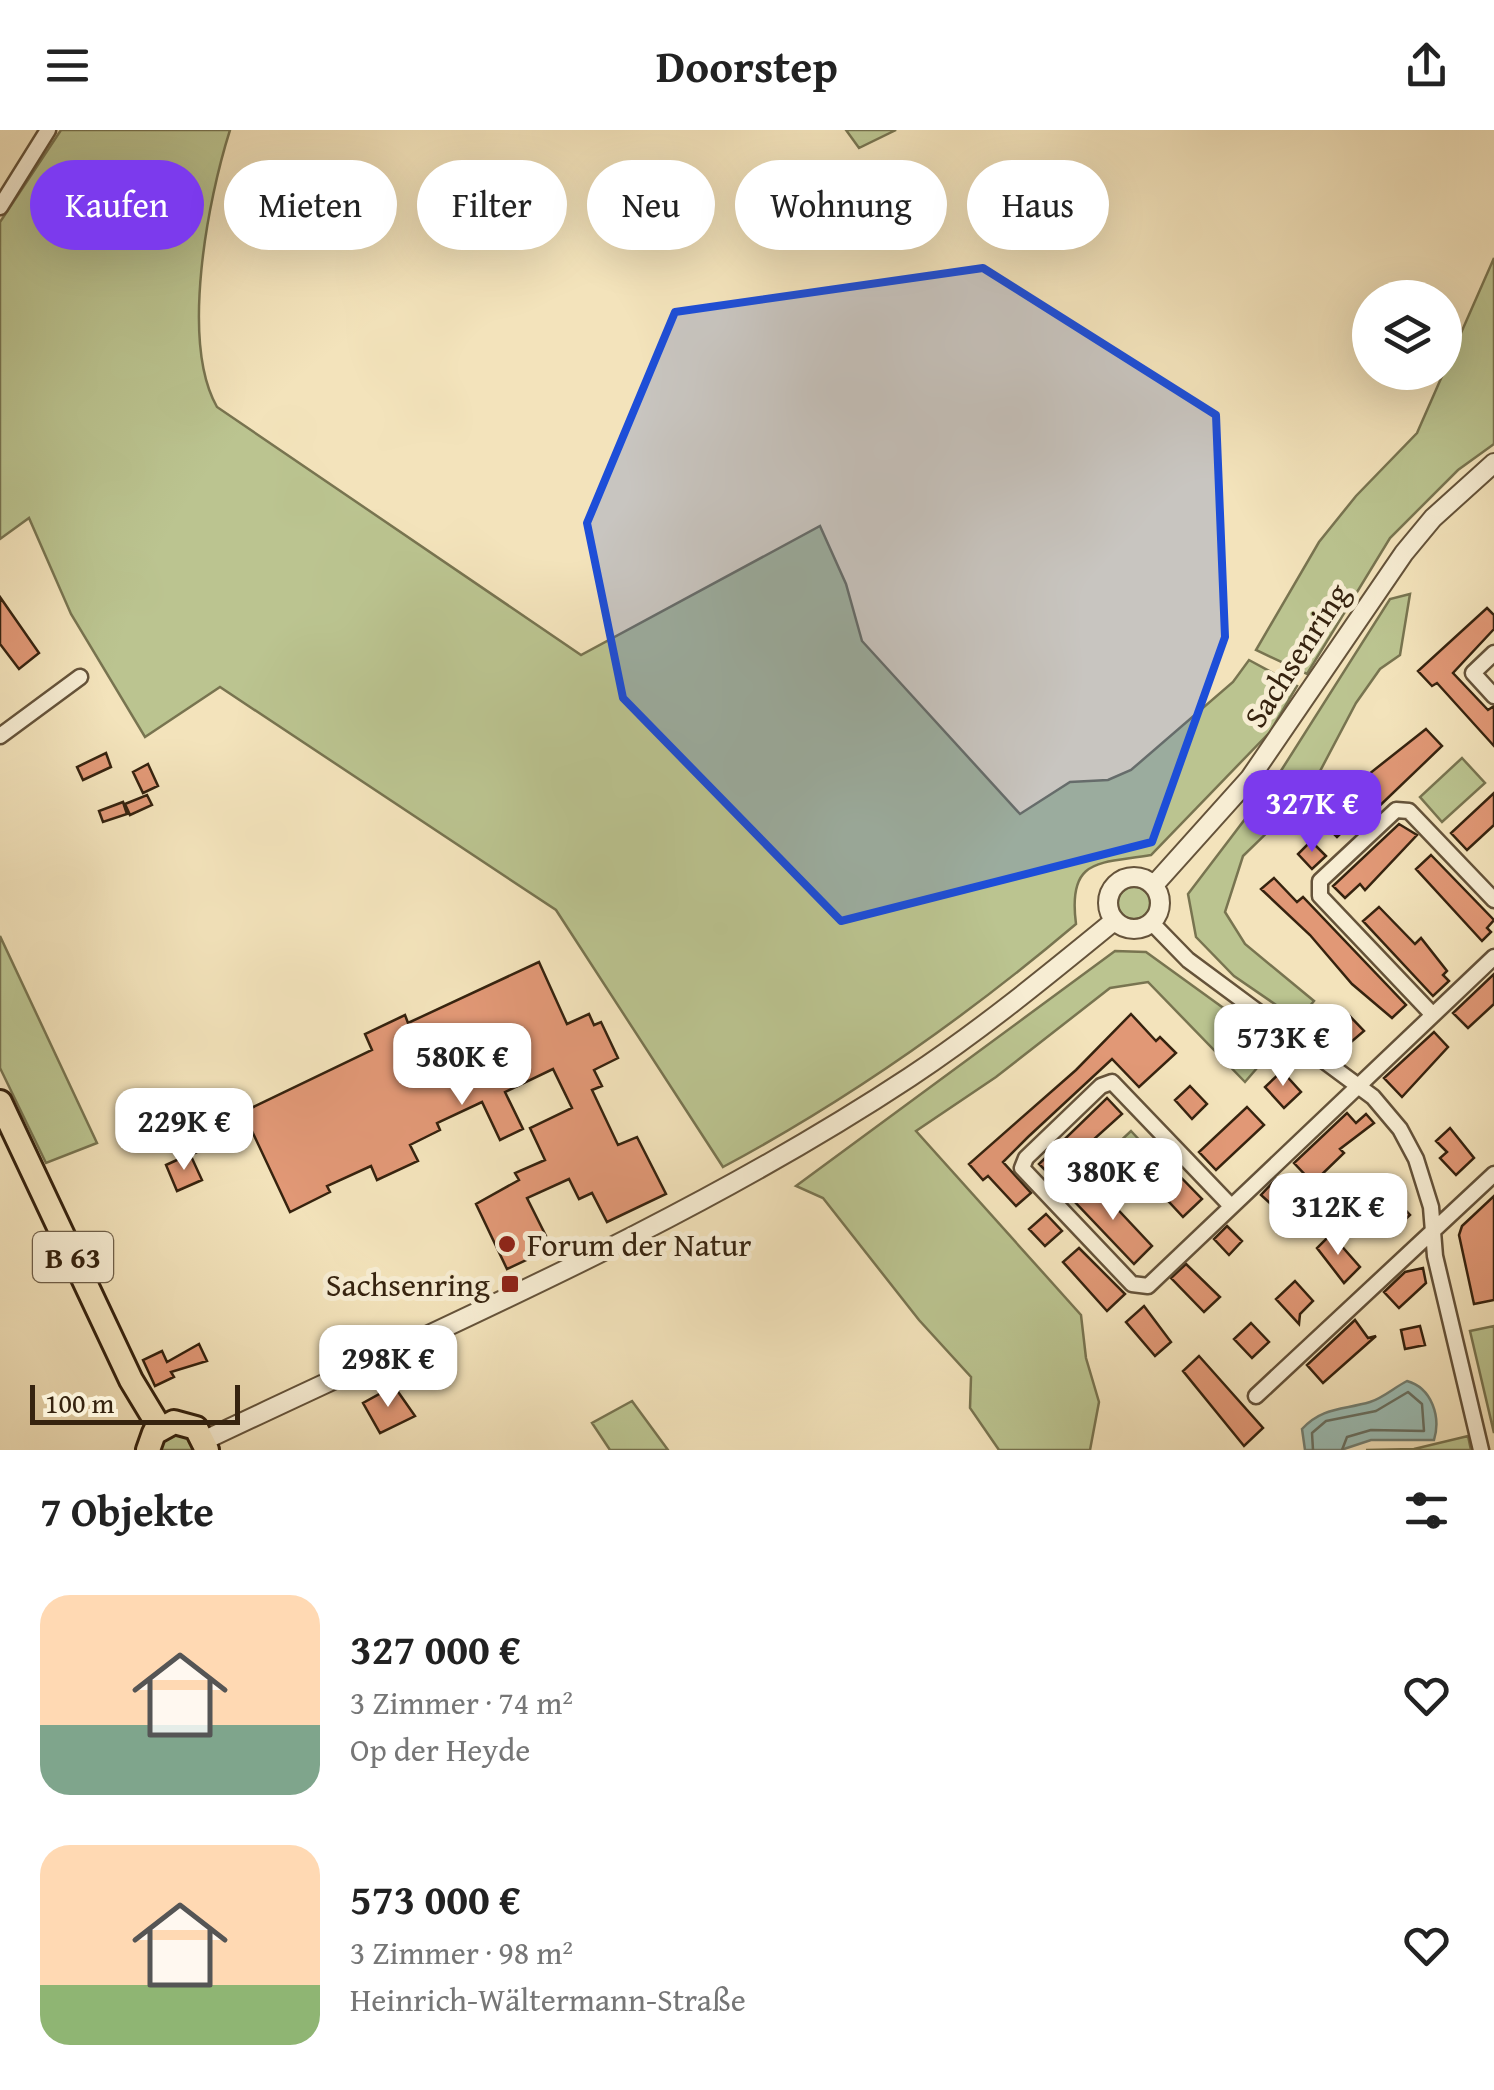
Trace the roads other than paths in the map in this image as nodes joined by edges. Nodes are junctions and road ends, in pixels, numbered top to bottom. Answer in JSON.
{"nodes":[{"id":1,"x":45,"y":131,"type":"edge"},
{"id":2,"x":0,"y":206,"type":"edge"},
{"id":3,"x":1494,"y":463,"type":"edge"},
{"id":4,"x":1494,"y":653,"type":"edge"},
{"id":5,"x":80,"y":677,"type":"dead end"},
{"id":6,"x":1494,"y":696,"type":"edge"},
{"id":7,"x":0,"y":736,"type":"edge"},
{"id":8,"x":1154,"y":885,"type":"junction"},
{"id":9,"x":1494,"y":900,"type":"edge"},
{"id":10,"x":1114,"y":921,"type":"junction"},
{"id":11,"x":1152,"y":923,"type":"junction"},
{"id":12,"x":1494,"y":956,"type":"edge"},
{"id":13,"x":1433,"y":1015,"type":"junction"},
{"id":14,"x":1356,"y":1086,"type":"junction"},
{"id":15,"x":0,"y":1102,"type":"edge"},
{"id":16,"x":1494,"y":1174,"type":"edge"},
{"id":17,"x":1230,"y":1205,"type":"junction"},
{"id":18,"x":1434,"y":1230,"type":"junction"},
{"id":19,"x":1256,"y":1396,"type":"dead end"},
{"id":20,"x":160,"y":1428,"type":"junction"},
{"id":21,"x":206,"y":1445,"type":"edge"},
{"id":22,"x":148,"y":1450,"type":"edge"},
{"id":23,"x":1482,"y":1450,"type":"edge"}],
"edges":[{"from":1,"to":2,"type":"street"},
{"from":3,"to":8,"type":"street","name":"Sachsenring"},
{"from":4,"to":6,"type":"street"},
{"from":5,"to":7,"type":"street"},
{"from":8,"to":10,"type":"street"},
{"from":8,"to":11,"type":"street"},
{"from":9,"to":13,"type":"street"},
{"from":10,"to":11,"type":"street"},
{"from":10,"to":21,"type":"street"},
{"from":11,"to":14,"type":"street"},
{"from":12,"to":13,"type":"street"},
{"from":13,"to":14,"type":"street"},
{"from":14,"to":17,"type":"street"},
{"from":14,"to":18,"type":"street"},
{"from":15,"to":20,"type":"main road","number":"B 63"},
{"from":16,"to":18,"type":"street"},
{"from":17,"to":17,"type":"street"},
{"from":18,"to":19,"type":"street"},
{"from":18,"to":23,"type":"street"},
{"from":20,"to":21,"type":"main road"},
{"from":20,"to":22,"type":"main road"}]}
